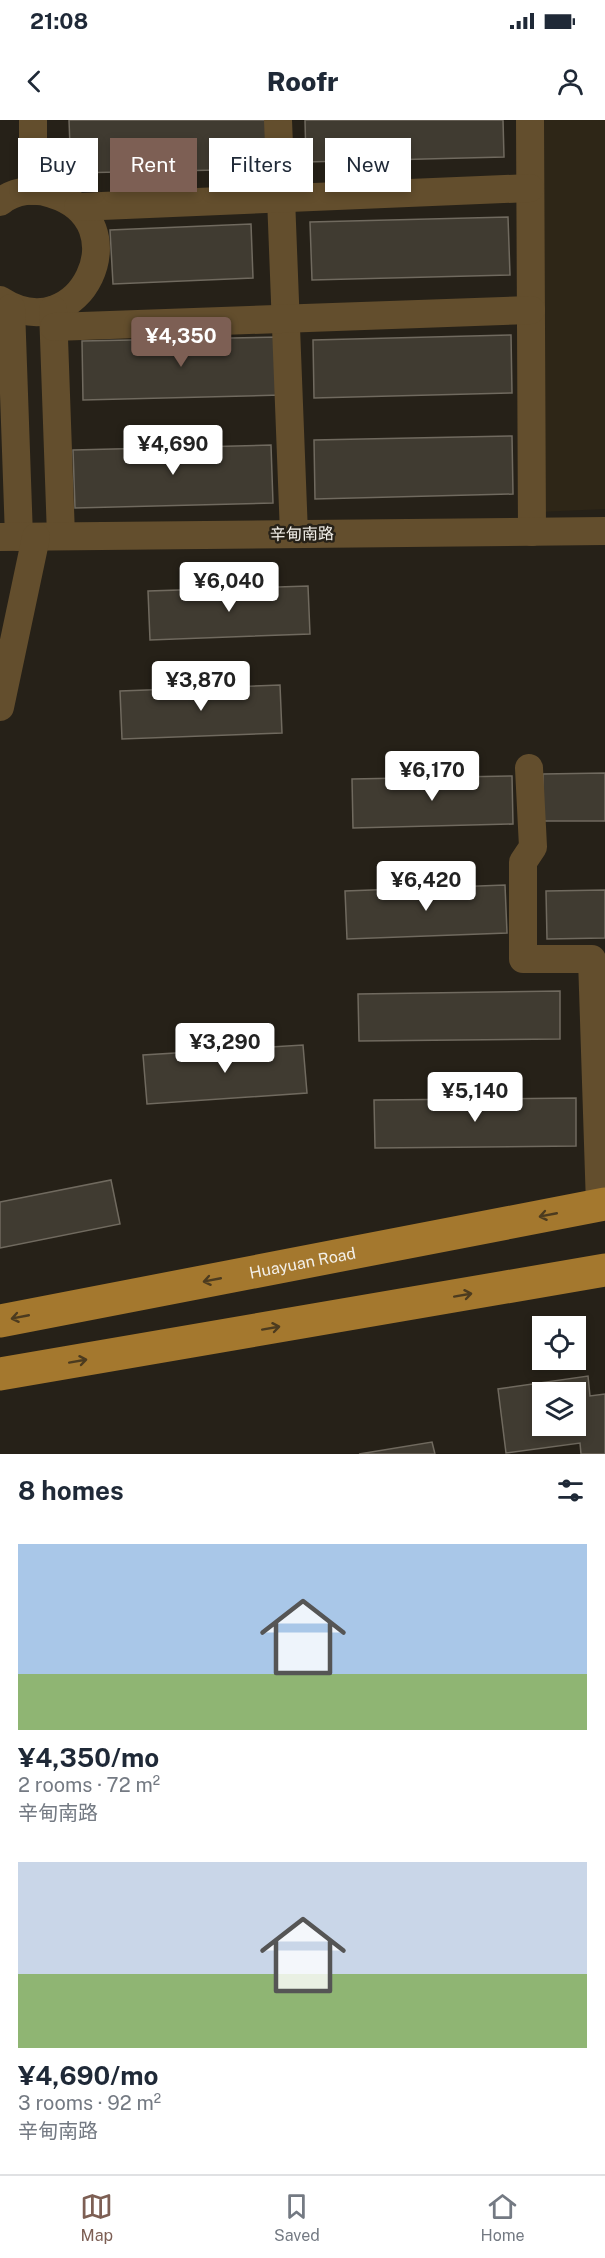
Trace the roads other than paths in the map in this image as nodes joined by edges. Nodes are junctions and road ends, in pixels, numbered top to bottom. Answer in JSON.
{"nodes":[{"id":1,"x":33,"y":120,"type":"edge"},
{"id":2,"x":278,"y":120,"type":"edge"},
{"id":3,"x":530,"y":120,"type":"edge"},
{"id":4,"x":33,"y":138,"type":"edge"},
{"id":5,"x":530,"y":188,"type":"junction"},
{"id":6,"x":21,"y":192,"type":"edge"},
{"id":7,"x":48,"y":192,"type":"edge"},
{"id":8,"x":0,"y":202,"type":"edge"},
{"id":9,"x":78,"y":207,"type":"junction"},
{"id":10,"x":531,"y":310,"type":"junction"},
{"id":11,"x":6,"y":313,"type":"edge"},
{"id":12,"x":53,"y":318,"type":"junction"},
{"id":13,"x":286,"y":318,"type":"junction"},
{"id":14,"x":8,"y":427,"type":"edge"},
{"id":15,"x":605,"y":531,"type":"edge"},
{"id":16,"x":532,"y":532,"type":"junction"},
{"id":17,"x":294,"y":534,"type":"junction"},
{"id":18,"x":29,"y":537,"type":"edge"},
{"id":19,"x":0,"y":707,"type":"edge"},
{"id":20,"x":529,"y":768,"type":"dead end"},
{"id":21,"x":603,"y":1204,"type":"edge"},
{"id":22,"x":605,"y":1270,"type":"edge"},
{"id":23,"x":0,"y":1321,"type":"edge"},
{"id":24,"x":0,"y":1374,"type":"edge"}],
"edges":[{"from":1,"to":4,"type":"street"},
{"from":2,"to":13,"type":"street"},
{"from":3,"to":5,"type":"street"},
{"from":5,"to":9,"type":"street"},
{"from":5,"to":10,"type":"street"},
{"from":6,"to":8,"type":"street"},
{"from":7,"to":9,"type":"street"},
{"from":9,"to":12,"type":"street"},
{"from":10,"to":13,"type":"street"},
{"from":10,"to":16,"type":"street"},
{"from":11,"to":12,"type":"street"},
{"from":11,"to":14,"type":"street"},
{"from":12,"to":13,"type":"street"},
{"from":12,"to":18,"type":"street"},
{"from":13,"to":17,"type":"street"},
{"from":14,"to":18,"type":"street"},
{"from":15,"to":16,"type":"street","name":"辛甸南路"},
{"from":16,"to":17,"type":"street","name":"辛甸南路"},
{"from":17,"to":18,"type":"street","name":"辛甸南路"},
{"from":18,"to":19,"type":"street"},
{"from":20,"to":21,"type":"street"},
{"from":21,"to":23,"type":"main road","name":"Huayuan Road","one_way":true},
{"from":24,"to":22,"type":"main road","one_way":true}]}
